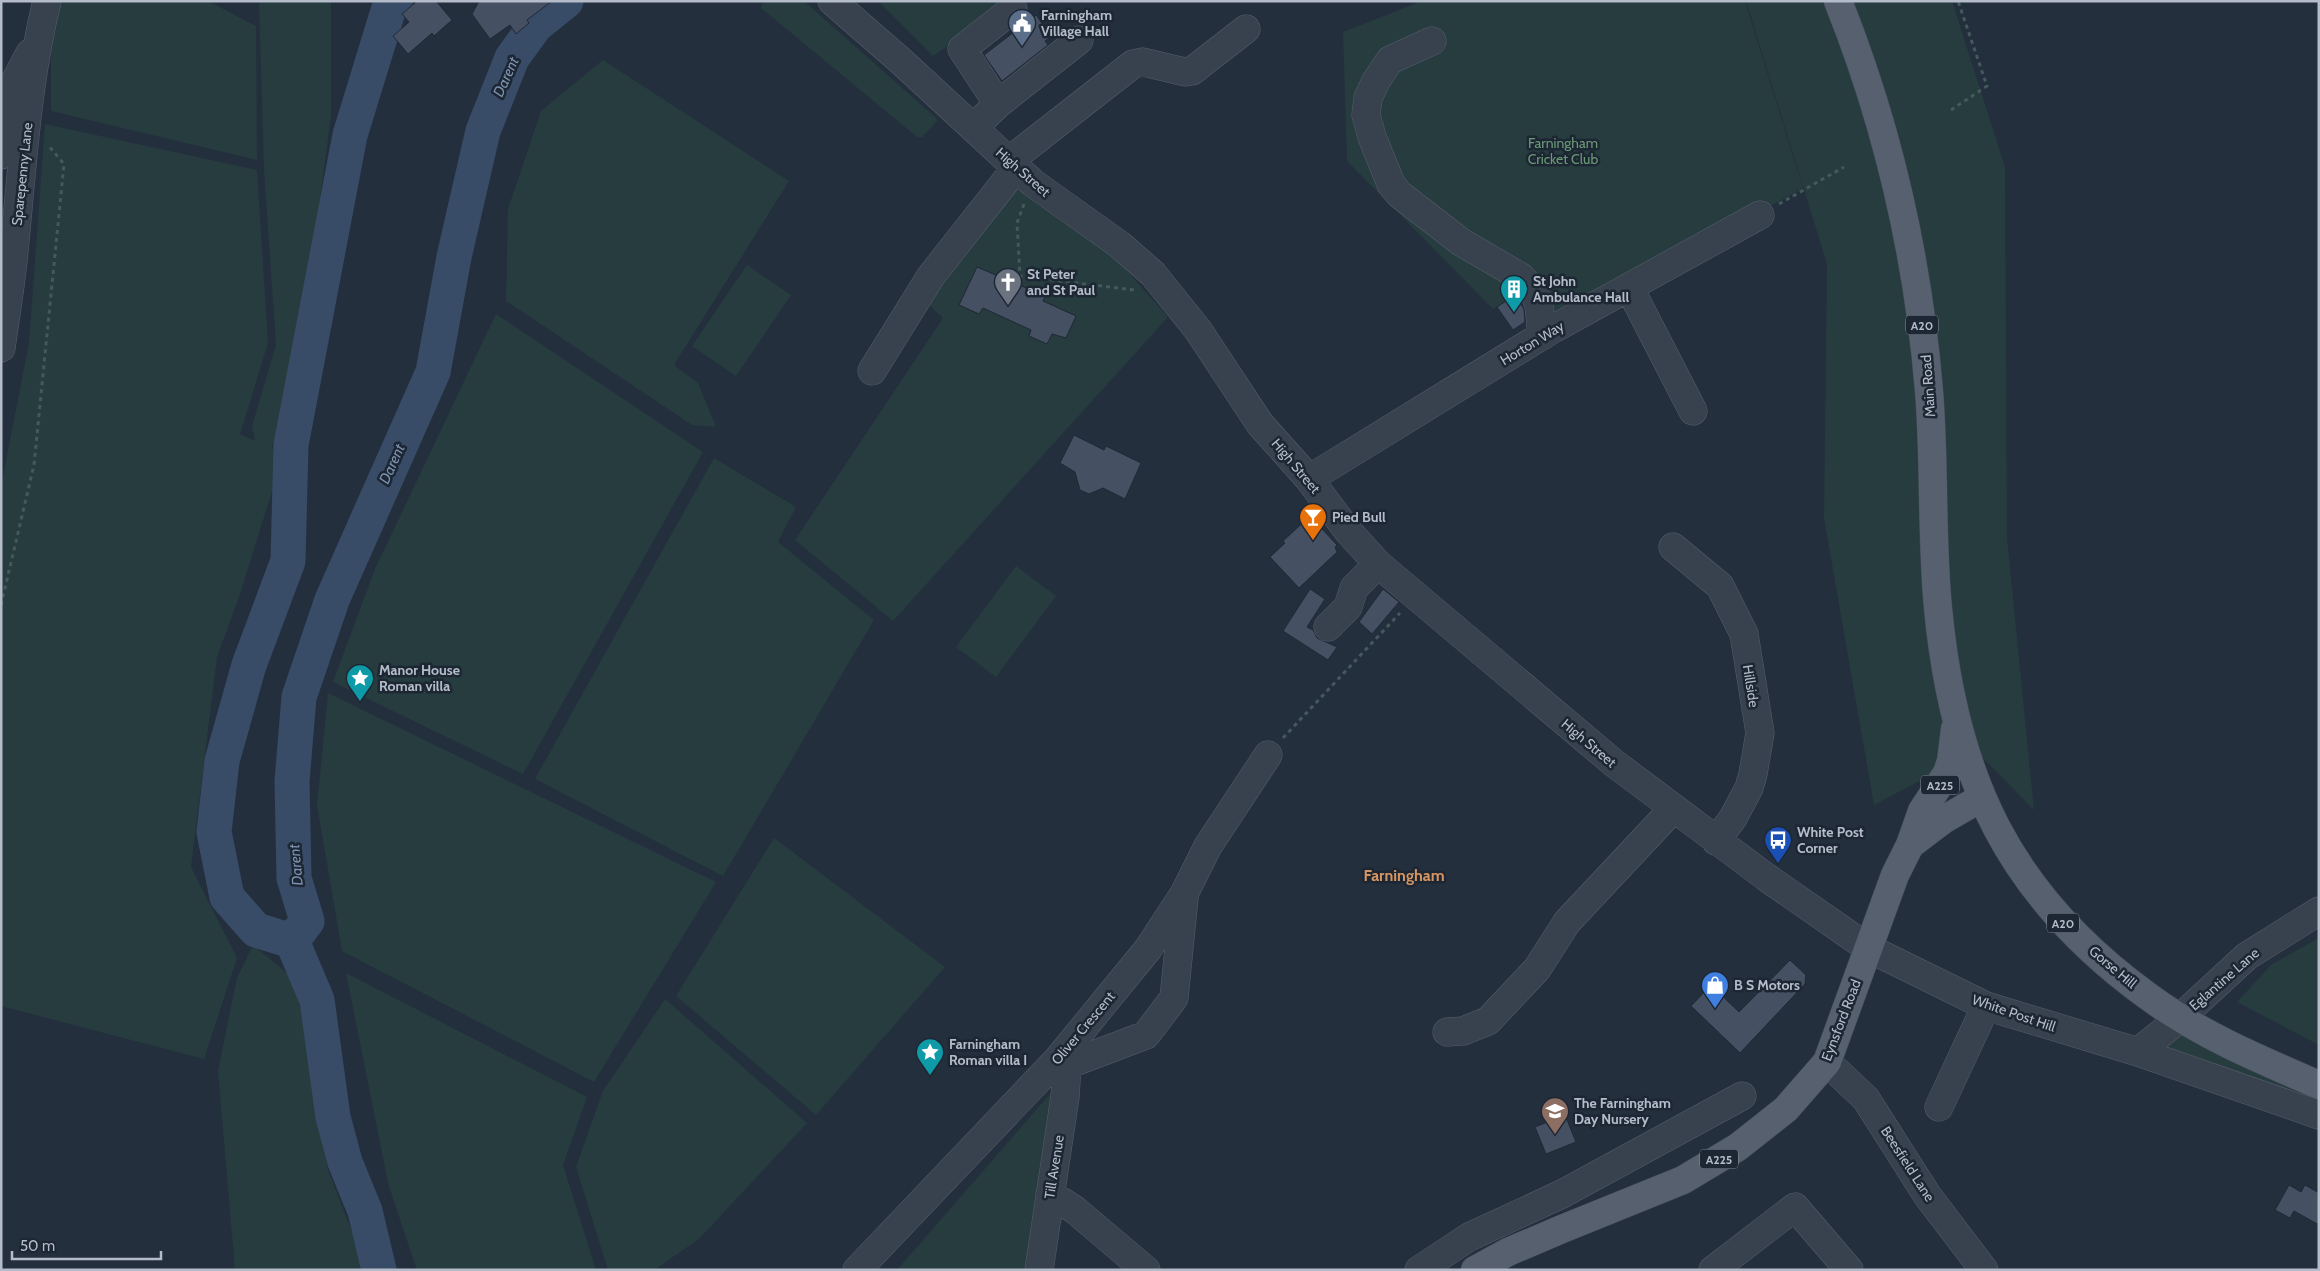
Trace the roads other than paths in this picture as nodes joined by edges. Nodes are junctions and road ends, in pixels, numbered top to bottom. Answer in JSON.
{"nodes":[{"id":1,"x":48,"y":1,"type":"edge"},
{"id":2,"x":832,"y":1,"type":"edge"},
{"id":3,"x":1838,"y":1,"type":"edge"},
{"id":4,"x":1013,"y":9,"type":"dead end"},
{"id":5,"x":1246,"y":29,"type":"dead end"},
{"id":6,"x":39,"y":36,"type":"junction"},
{"id":7,"x":1079,"y":40,"type":"dead end"},
{"id":8,"x":1432,"y":41,"type":"dead end"},
{"id":9,"x":998,"y":104,"type":"junction"},
{"id":10,"x":973,"y":128,"type":"junction"},
{"id":11,"x":1,"y":155,"type":"edge"},
{"id":12,"x":1019,"y":171,"type":"junction"},
{"id":13,"x":1760,"y":215,"type":"road end"},
{"id":14,"x":1628,"y":287,"type":"junction"},
{"id":15,"x":1542,"y":336,"type":"junction"},
{"id":16,"x":1,"y":348,"type":"edge"},
{"id":17,"x":872,"y":371,"type":"dead end"},
{"id":18,"x":1693,"y":411,"type":"dead end"},
{"id":19,"x":1309,"y":479,"type":"junction"},
{"id":20,"x":1672,"y":547,"type":"dead end"},
{"id":21,"x":1378,"y":564,"type":"junction"},
{"id":22,"x":1328,"y":627,"type":"dead end"},
{"id":23,"x":1956,"y":720,"type":"junction"},
{"id":24,"x":1268,"y":755,"type":"road end"},
{"id":25,"x":1981,"y":798,"type":"junction"},
{"id":26,"x":1673,"y":809,"type":"junction"},
{"id":27,"x":1716,"y":841,"type":"junction"},
{"id":28,"x":1910,"y":845,"type":"junction"},
{"id":29,"x":1184,"y":894,"type":"junction"},
{"id":30,"x":2319,"y":910,"type":"edge"},
{"id":31,"x":1868,"y":948,"type":"junction"},
{"id":32,"x":1986,"y":1006,"type":"junction"},
{"id":33,"x":2180,"y":1017,"type":"junction"},
{"id":34,"x":1446,"y":1032,"type":"dead end"},
{"id":35,"x":2138,"y":1052,"type":"junction"},
{"id":36,"x":1063,"y":1062,"type":"junction"},
{"id":37,"x":1827,"y":1062,"type":"junction"},
{"id":38,"x":2319,"y":1085,"type":"edge"},
{"id":39,"x":1742,"y":1096,"type":"dead end"},
{"id":40,"x":1939,"y":1107,"type":"dead end"},
{"id":41,"x":2319,"y":1115,"type":"edge"},
{"id":42,"x":1050,"y":1194,"type":"junction"},
{"id":43,"x":1562,"y":1194,"type":"junction"},
{"id":44,"x":1562,"y":1229,"type":"junction"},
{"id":45,"x":857,"y":1270,"type":"edge"},
{"id":46,"x":1040,"y":1270,"type":"edge"},
{"id":47,"x":1146,"y":1270,"type":"edge"},
{"id":48,"x":1420,"y":1270,"type":"edge"},
{"id":49,"x":1475,"y":1270,"type":"edge"},
{"id":50,"x":1713,"y":1270,"type":"edge"},
{"id":51,"x":1849,"y":1270,"type":"edge"},
{"id":52,"x":1984,"y":1270,"type":"edge"}],
"edges":[{"from":1,"to":6,"type":"street","name":"Sparepenny Lane"},
{"from":2,"to":10,"type":"street","name":"High Street"},
{"from":3,"to":23,"type":"main road","name":"Main Road","number":"A20"},
{"from":4,"to":9,"type":"street"},
{"from":5,"to":12,"type":"street"},
{"from":6,"to":11,"type":"street"},
{"from":6,"to":16,"type":"street","name":"Sparepenny Lane"},
{"from":7,"to":9,"type":"street"},
{"from":8,"to":15,"type":"street"},
{"from":9,"to":10,"type":"street"},
{"from":10,"to":12,"type":"street","name":"High Street"},
{"from":12,"to":17,"type":"street"},
{"from":12,"to":19,"type":"street","name":"High Street"},
{"from":13,"to":14,"type":"street","name":"Horton Way"},
{"from":14,"to":15,"type":"street","name":"Horton Way"},
{"from":14,"to":18,"type":"street"},
{"from":15,"to":19,"type":"street","name":"Horton Way"},
{"from":19,"to":21,"type":"street","name":"High Street"},
{"from":20,"to":27,"type":"street","name":"Hillside"},
{"from":21,"to":22,"type":"street"},
{"from":21,"to":26,"type":"street","name":"High Street"},
{"from":23,"to":25,"type":"main road","name":"Gorse Hill","number":"A20"},
{"from":23,"to":28,"type":"main road","name":"Eynsford Road","number":"A225"},
{"from":24,"to":29,"type":"street","name":"Oliver Crescent"},
{"from":25,"to":28,"type":"main road","name":"Eynsford Road","number":"A225"},
{"from":25,"to":33,"type":"main road","name":"Gorse Hill","number":"A20"},
{"from":26,"to":27,"type":"street","name":"High Street"},
{"from":26,"to":34,"type":"street"},
{"from":27,"to":31,"type":"street","name":"High Street"},
{"from":28,"to":31,"type":"main road","name":"Eynsford Road","number":"A225"},
{"from":29,"to":36,"type":"street","name":"Oliver Crescent"},
{"from":29,"to":36,"type":"street"},
{"from":30,"to":33,"type":"street","name":"Eglantine Lane"},
{"from":31,"to":32,"type":"street","name":"White Post Hill"},
{"from":31,"to":37,"type":"main road","name":"Eynsford Road","number":"A225"},
{"from":32,"to":35,"type":"street","name":"White Post Hill"},
{"from":32,"to":40,"type":"street"},
{"from":33,"to":35,"type":"street"},
{"from":33,"to":38,"type":"main road","name":"Gorse Hill","number":"A20"},
{"from":35,"to":41,"type":"street","name":"White Post Hill"},
{"from":36,"to":42,"type":"street","name":"Till Avenue"},
{"from":36,"to":45,"type":"street","name":"Oliver Crescent"},
{"from":37,"to":44,"type":"main road","name":"Eynsford Road","number":"A225"},
{"from":37,"to":52,"type":"street","name":"Beesfield Lane"},
{"from":39,"to":43,"type":"street"},
{"from":42,"to":46,"type":"street","name":"Till Avenue"},
{"from":42,"to":47,"type":"street"},
{"from":43,"to":44,"type":"street"},
{"from":43,"to":48,"type":"street"},
{"from":44,"to":49,"type":"main road","name":"Eynsford Road","number":"A225"},
{"from":50,"to":51,"type":"street"}]}
